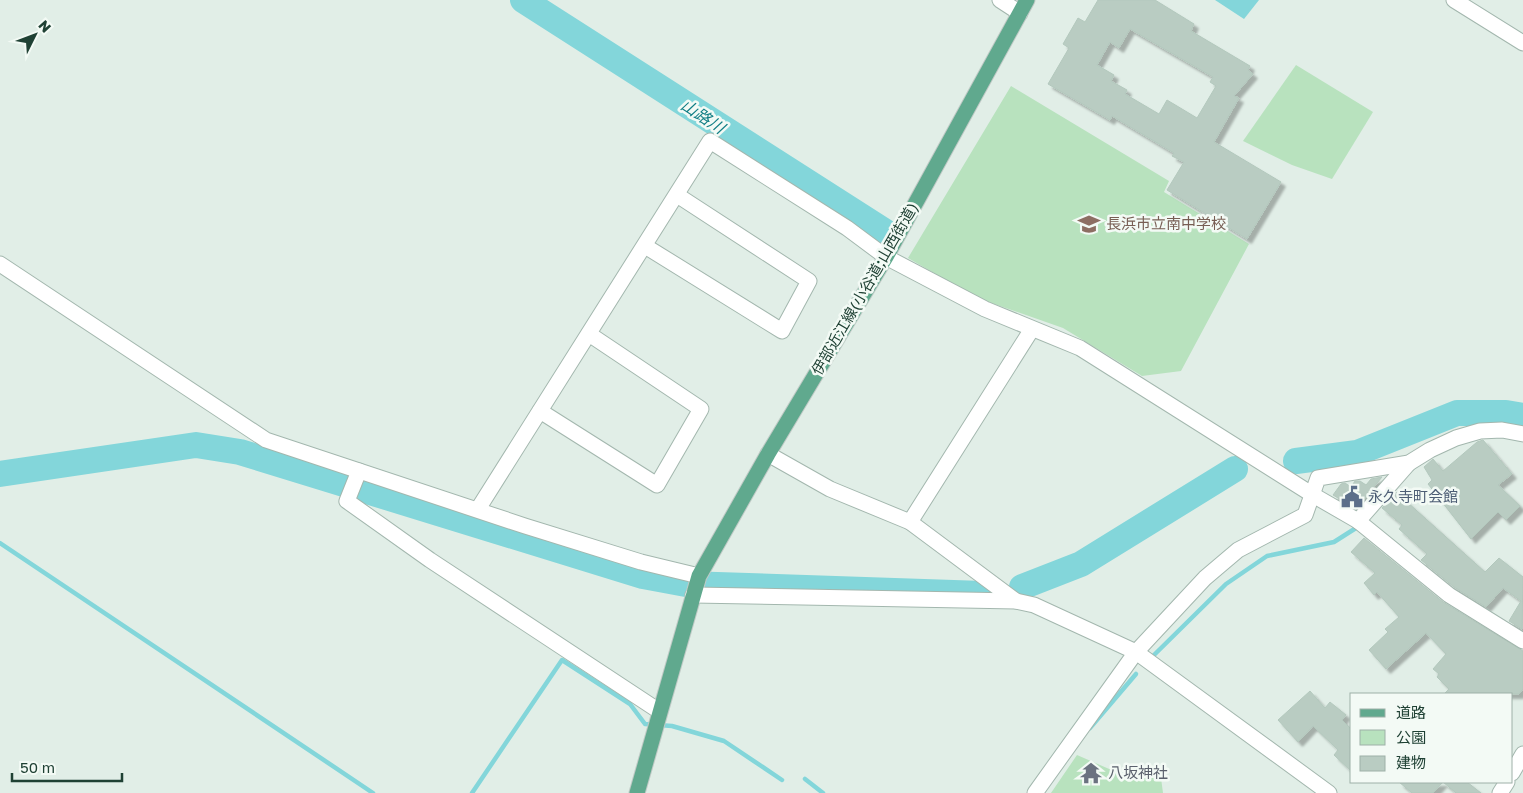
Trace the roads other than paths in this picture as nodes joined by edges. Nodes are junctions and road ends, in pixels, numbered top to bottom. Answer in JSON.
{"nodes":[{"id":1,"x":1000,"y":0,"type":"edge"},
{"id":2,"x":1454,"y":0,"type":"edge"},
{"id":3,"x":1024,"y":6,"type":"edge"},
{"id":4,"x":1523,"y":42,"type":"edge"},
{"id":5,"x":677,"y":195,"type":"junction"},
{"id":6,"x":645,"y":246,"type":"junction"},
{"id":7,"x":886,"y":257,"type":"junction"},
{"id":8,"x":0,"y":264,"type":"edge"},
{"id":9,"x":1032,"y":328,"type":"junction"},
{"id":10,"x":589,"y":334,"type":"junction"},
{"id":11,"x":540,"y":411,"type":"junction"},
{"id":12,"x":1523,"y":434,"type":"edge"},
{"id":13,"x":768,"y":454,"type":"junction"},
{"id":14,"x":1409,"y":463,"type":"junction"},
{"id":15,"x":359,"y":471,"type":"junction"},
{"id":16,"x":1313,"y":495,"type":"junction"},
{"id":17,"x":478,"y":510,"type":"junction"},
{"id":18,"x":1358,"y":521,"type":"junction"},
{"id":19,"x":910,"y":522,"type":"junction"},
{"id":20,"x":699,"y":576,"type":"junction"},
{"id":21,"x":693,"y":593,"type":"junction"},
{"id":22,"x":1016,"y":600,"type":"junction"},
{"id":23,"x":1523,"y":641,"type":"edge"},
{"id":24,"x":1136,"y":652,"type":"junction"},
{"id":25,"x":660,"y":711,"type":"junction"},
{"id":26,"x":1523,"y":755,"type":"edge"},
{"id":27,"x":1513,"y":771,"type":"edge"},
{"id":28,"x":637,"y":793,"type":"edge"},
{"id":29,"x":1035,"y":793,"type":"edge"},
{"id":30,"x":1329,"y":793,"type":"edge"}],
"edges":[{"from":1,"to":3,"type":"street"},
{"from":2,"to":4,"type":"street"},
{"from":3,"to":7,"type":"main road","name":"伊部近江線(小谷道;山西街道)"},
{"from":5,"to":6,"type":"street"},
{"from":5,"to":6,"type":"street"},
{"from":5,"to":7,"type":"street"},
{"from":6,"to":10,"type":"street"},
{"from":7,"to":9,"type":"street"},
{"from":7,"to":13,"type":"main road","name":"伊部近江線(小谷道;山西街道)"},
{"from":8,"to":15,"type":"street"},
{"from":9,"to":16,"type":"street"},
{"from":9,"to":19,"type":"street"},
{"from":10,"to":11,"type":"street"},
{"from":10,"to":11,"type":"street"},
{"from":11,"to":17,"type":"street"},
{"from":12,"to":14,"type":"street"},
{"from":13,"to":19,"type":"street"},
{"from":13,"to":20,"type":"main road","name":"伊部近江線(小谷道;山西街道)"},
{"from":14,"to":16,"type":"street"},
{"from":14,"to":18,"type":"street"},
{"from":15,"to":17,"type":"street"},
{"from":15,"to":25,"type":"street"},
{"from":16,"to":18,"type":"street"},
{"from":16,"to":24,"type":"street"},
{"from":17,"to":20,"type":"street"},
{"from":18,"to":23,"type":"street"},
{"from":19,"to":22,"type":"street"},
{"from":20,"to":21,"type":"main road","name":"伊部近江線(小谷道;山西街道)"},
{"from":21,"to":22,"type":"street"},
{"from":21,"to":25,"type":"main road","name":"伊部近江線(小谷道;山西街道)"},
{"from":22,"to":24,"type":"street"},
{"from":24,"to":29,"type":"street"},
{"from":24,"to":30,"type":"street"},
{"from":25,"to":28,"type":"main road","name":"伊部近江線(小谷道;山西街道)"},
{"from":26,"to":27,"type":"street"}]}
